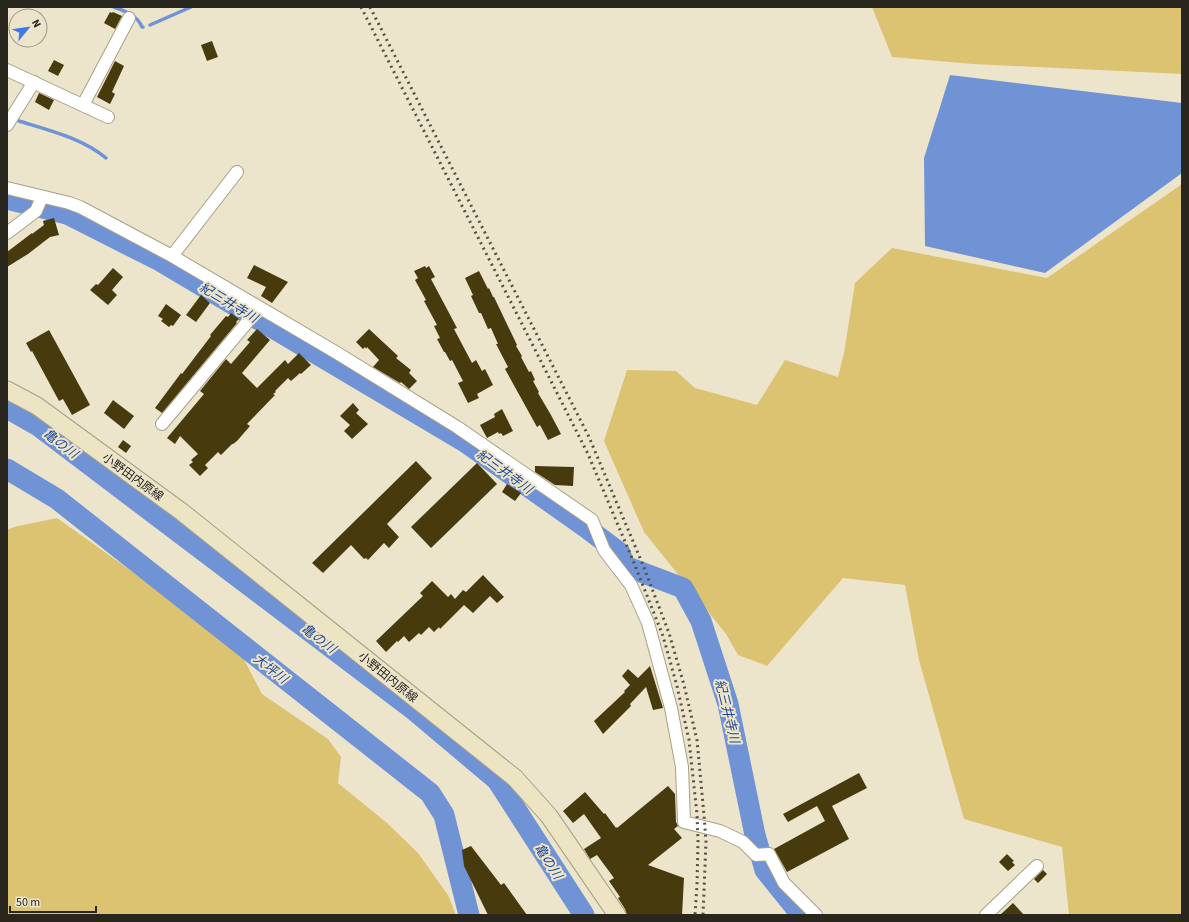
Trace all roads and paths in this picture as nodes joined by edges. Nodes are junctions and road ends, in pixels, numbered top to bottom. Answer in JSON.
{"nodes":[{"id":1,"x":129,"y":18,"type":"dead end"},
{"id":2,"x":7,"y":70,"type":"edge"},
{"id":3,"x":34,"y":82,"type":"junction"},
{"id":4,"x":83,"y":105,"type":"junction"},
{"id":5,"x":108,"y":117,"type":"dead end"},
{"id":6,"x":7,"y":125,"type":"edge"},
{"id":7,"x":237,"y":172,"type":"dead end"},
{"id":8,"x":7,"y":188,"type":"edge"},
{"id":9,"x":39,"y":203,"type":"junction"},
{"id":10,"x":7,"y":233,"type":"edge"},
{"id":11,"x":172,"y":256,"type":"junction"},
{"id":12,"x":254,"y":314,"type":"junction"},
{"id":13,"x":7,"y":390,"type":"edge"},
{"id":14,"x":162,"y":424,"type":"dead end"},
{"id":15,"x":1037,"y":866,"type":"dead end"},
{"id":16,"x":617,"y":915,"type":"edge"},
{"id":17,"x":816,"y":915,"type":"edge"},
{"id":18,"x":986,"y":915,"type":"edge"}],
"edges":[{"from":1,"to":4,"type":"street"},
{"from":2,"to":3,"type":"street"},
{"from":3,"to":4,"type":"street"},
{"from":3,"to":6,"type":"street"},
{"from":4,"to":5,"type":"street"},
{"from":7,"to":11,"type":"street"},
{"from":8,"to":9,"type":"street"},
{"from":9,"to":10,"type":"street"},
{"from":9,"to":11,"type":"street"},
{"from":11,"to":12,"type":"street"},
{"from":12,"to":14,"type":"street"},
{"from":12,"to":17,"type":"street"},
{"from":13,"to":16,"type":"main road","name":"小野田内原線"},
{"from":15,"to":18,"type":"street"}]}
